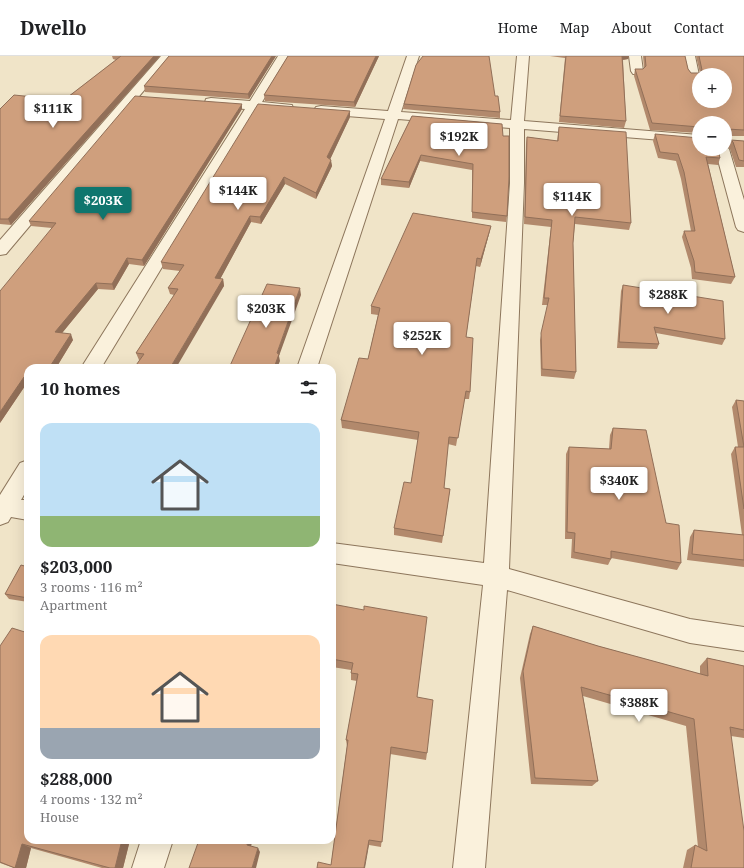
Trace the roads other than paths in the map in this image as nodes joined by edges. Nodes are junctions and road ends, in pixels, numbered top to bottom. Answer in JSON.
{"nodes":[{"id":1,"x":167,"y":56,"type":"edge"},
{"id":2,"x":284,"y":56,"type":"edge"},
{"id":3,"x":413,"y":56,"type":"edge"},
{"id":4,"x":523,"y":56,"type":"edge"},
{"id":5,"x":635,"y":56,"type":"edge"},
{"id":6,"x":688,"y":56,"type":"edge"},
{"id":7,"x":637,"y":71,"type":"edge"},
{"id":8,"x":692,"y":71,"type":"edge"},
{"id":9,"x":132,"y":96,"type":"junction"},
{"id":10,"x":147,"y":98,"type":"edge"},
{"id":11,"x":200,"y":102,"type":"edge"},
{"id":12,"x":253,"y":106,"type":"junction"},
{"id":13,"x":392,"y":115,"type":"junction"},
{"id":14,"x":517,"y":124,"type":"junction"},
{"id":15,"x":692,"y":138,"type":"edge"},
{"id":16,"x":729,"y":156,"type":"edge"},
{"id":17,"x":744,"y":227,"type":"edge"},
{"id":18,"x":0,"y":250,"type":"edge"},
{"id":19,"x":93,"y":364,"type":"edge"},
{"id":20,"x":308,"y":364,"type":"edge"},
{"id":21,"x":24,"y":475,"type":"edge"},
{"id":22,"x":2,"y":509,"type":"edge"},
{"id":23,"x":24,"y":510,"type":"edge"},
{"id":24,"x":336,"y":554,"type":"edge"},
{"id":25,"x":496,"y":576,"type":"junction"},
{"id":26,"x":744,"y":639,"type":"edge"},
{"id":27,"x":156,"y":844,"type":"edge"},
{"id":28,"x":148,"y":868,"type":"edge"},
{"id":29,"x":469,"y":868,"type":"edge"}],
"edges":[{"from":1,"to":9,"type":"street"},
{"from":2,"to":12,"type":"street"},
{"from":3,"to":13,"type":"street"},
{"from":4,"to":14,"type":"street"},
{"from":5,"to":7,"type":"street"},
{"from":6,"to":8,"type":"street"},
{"from":9,"to":10,"type":"street"},
{"from":9,"to":18,"type":"street"},
{"from":11,"to":12,"type":"street"},
{"from":12,"to":13,"type":"street"},
{"from":12,"to":19,"type":"street"},
{"from":13,"to":14,"type":"street"},
{"from":13,"to":20,"type":"street"},
{"from":14,"to":15,"type":"street"},
{"from":14,"to":25,"type":"street"},
{"from":16,"to":17,"type":"street"},
{"from":21,"to":22,"type":"street"},
{"from":22,"to":23,"type":"street"},
{"from":24,"to":25,"type":"street"},
{"from":25,"to":26,"type":"street"},
{"from":25,"to":29,"type":"street"},
{"from":27,"to":28,"type":"street"}]}
